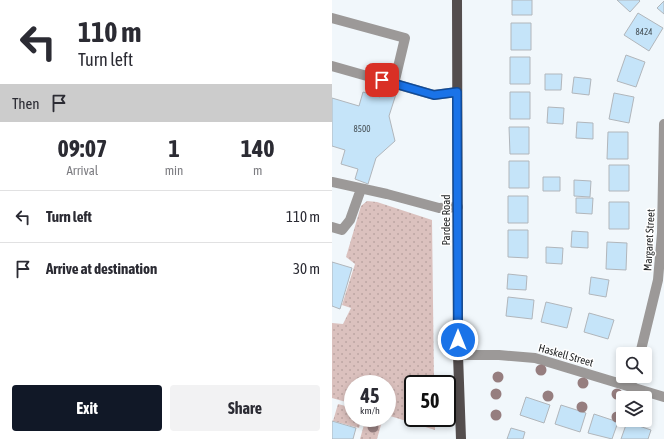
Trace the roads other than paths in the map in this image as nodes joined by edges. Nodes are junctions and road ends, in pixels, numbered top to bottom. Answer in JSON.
{"nodes":[{"id":1,"x":456,"y":0,"type":"edge"},
{"id":2,"x":332,"y":18,"type":"edge"},
{"id":3,"x":332,"y":66,"type":"edge"},
{"id":4,"x":394,"y":84,"type":"junction"},
{"id":5,"x":457,"y":92,"type":"junction"},
{"id":6,"x":664,"y":124,"type":"edge"},
{"id":7,"x":332,"y":182,"type":"edge"},
{"id":8,"x":361,"y":189,"type":"junction"},
{"id":9,"x":458,"y":207,"type":"junction"},
{"id":10,"x":663,"y":208,"type":"edge"},
{"id":11,"x":332,"y":227,"type":"edge"},
{"id":12,"x":642,"y":347,"type":"edge"},
{"id":13,"x":458,"y":355,"type":"junction"},
{"id":14,"x":631,"y":383,"type":"edge"},
{"id":15,"x":630,"y":387,"type":"junction"},
{"id":16,"x":664,"y":397,"type":"edge"},
{"id":17,"x":461,"y":439,"type":"edge"}],
"edges":[{"from":1,"to":5,"type":"main road","name":"Pardee Road"},
{"from":2,"to":4,"type":"street"},
{"from":3,"to":4,"type":"street"},
{"from":4,"to":5,"type":"street"},
{"from":5,"to":9,"type":"main road","name":"Pardee Road"},
{"from":6,"to":10,"type":"street","name":"Margaret Street"},
{"from":7,"to":8,"type":"street"},
{"from":8,"to":9,"type":"street"},
{"from":8,"to":11,"type":"street"},
{"from":9,"to":13,"type":"main road","name":"Pardee Road"},
{"from":10,"to":12,"type":"street","name":"Margaret Street"},
{"from":13,"to":15,"type":"street","name":"Haskell Street"},
{"from":13,"to":17,"type":"main road","name":"Pardee Road"},
{"from":14,"to":15,"type":"street"},
{"from":15,"to":16,"type":"street","name":"Haskell Street"}]}
